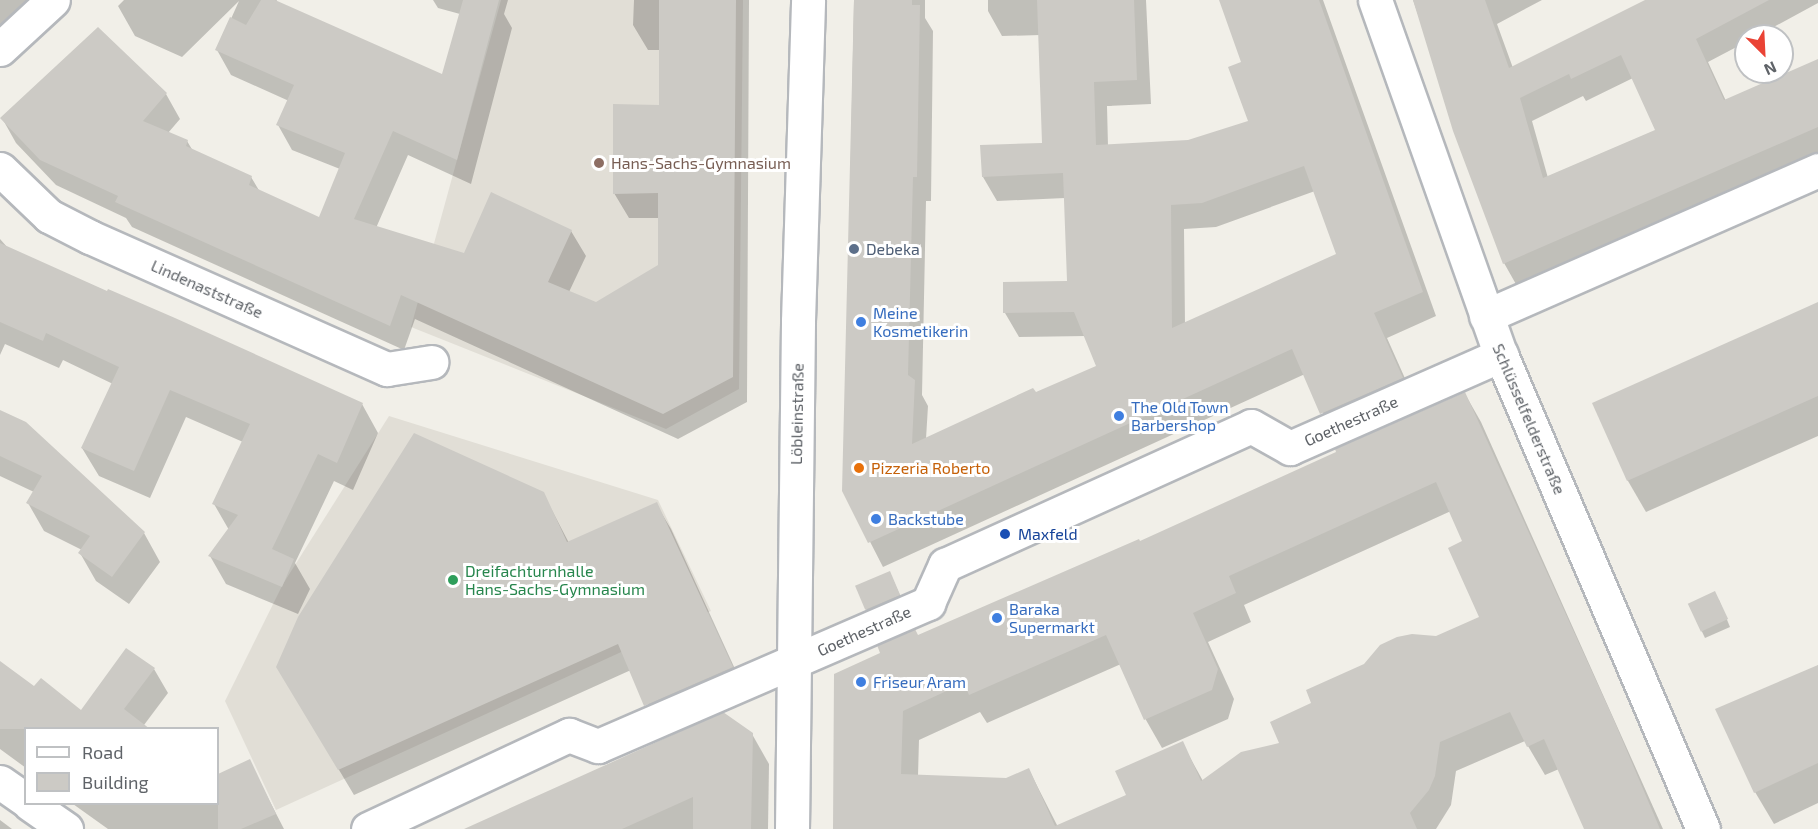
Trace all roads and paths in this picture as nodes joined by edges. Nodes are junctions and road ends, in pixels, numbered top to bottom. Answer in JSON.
{"nodes":[{"id":1,"x":53,"y":0,"type":"edge"},
{"id":2,"x":808,"y":0,"type":"edge"},
{"id":3,"x":1375,"y":0,"type":"edge"},
{"id":4,"x":0,"y":49,"type":"edge"},
{"id":5,"x":0,"y":169,"type":"edge"},
{"id":6,"x":1818,"y":170,"type":"edge"},
{"id":7,"x":1486,"y":316,"type":"junction"},
{"id":8,"x":1501,"y":354,"type":"junction"},
{"id":9,"x":431,"y":362,"type":"dead end"},
{"id":10,"x":794,"y":662,"type":"junction"},
{"id":11,"x":0,"y":782,"type":"edge"},
{"id":12,"x":24,"y":799,"type":"edge"},
{"id":13,"x":31,"y":805,"type":"edge"},
{"id":14,"x":66,"y":829,"type":"edge"},
{"id":15,"x":368,"y":829,"type":"edge"},
{"id":16,"x":792,"y":829,"type":"edge"},
{"id":17,"x":1703,"y":829,"type":"edge"}],
"edges":[{"from":1,"to":4,"type":"street"},
{"from":2,"to":10,"type":"street","name":"Löbleinstraße"},
{"from":3,"to":7,"type":"street","name":"Schlüsselfelderstraße"},
{"from":5,"to":9,"type":"street","name":"Lindenaststraße"},
{"from":6,"to":7,"type":"street"},
{"from":7,"to":8,"type":"street","name":"Schlüsselfelderstraße"},
{"from":8,"to":10,"type":"street","name":"Goethestraße"},
{"from":8,"to":17,"type":"street","name":"Schlüsselfelderstraße"},
{"from":10,"to":15,"type":"street","name":"Goethestraße"},
{"from":10,"to":16,"type":"street","name":"Löbleinstraße"},
{"from":11,"to":12,"type":"street"},
{"from":13,"to":14,"type":"street"}]}
